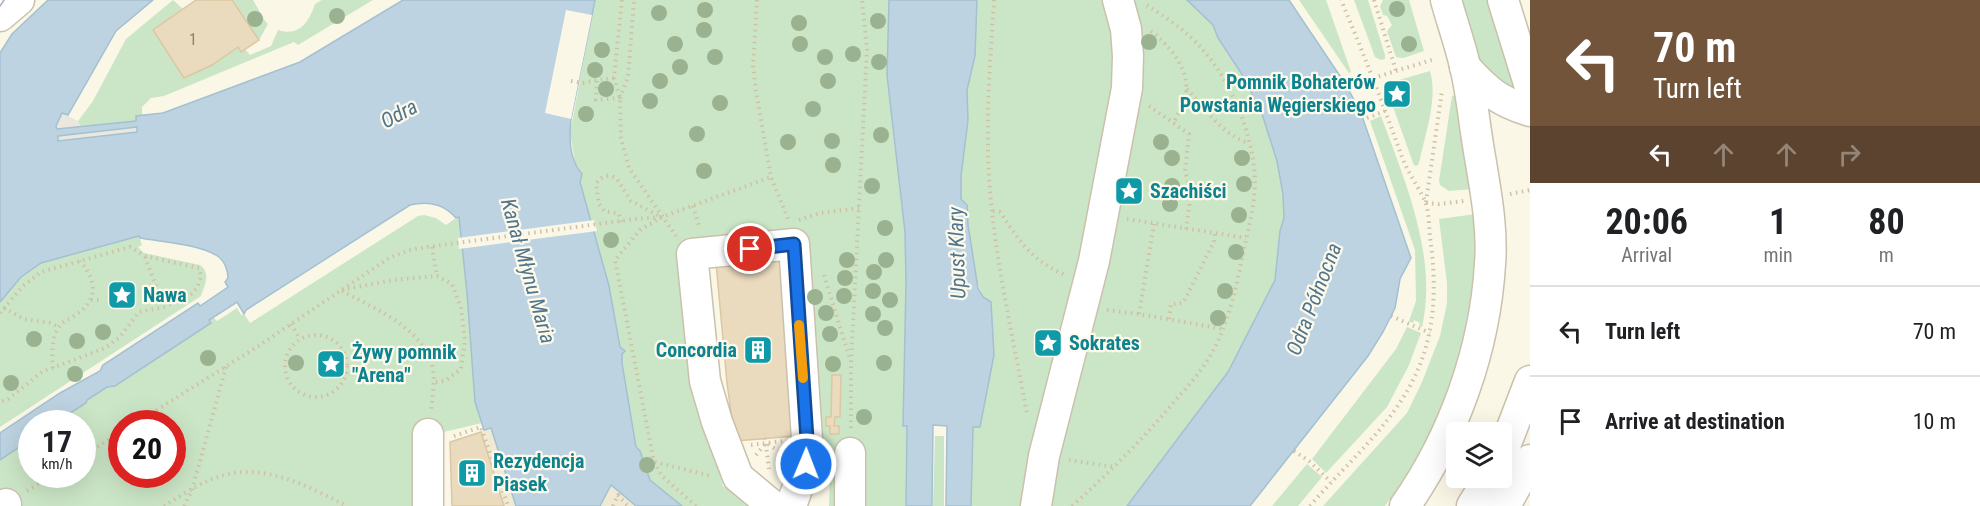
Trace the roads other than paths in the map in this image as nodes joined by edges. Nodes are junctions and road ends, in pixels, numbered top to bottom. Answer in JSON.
{"nodes":[{"id":1,"x":19,"y":0,"type":"edge"},
{"id":2,"x":1446,"y":0,"type":"edge"},
{"id":3,"x":1503,"y":0,"type":"edge"},
{"id":4,"x":1130,"y":1,"type":"edge"},
{"id":5,"x":0,"y":16,"type":"edge"},
{"id":6,"x":1448,"y":72,"type":"junction"},
{"id":7,"x":1530,"y":87,"type":"edge"},
{"id":8,"x":1530,"y":111,"type":"edge"},
{"id":9,"x":1530,"y":381,"type":"edge"},
{"id":10,"x":1512,"y":428,"type":"edge"},
{"id":11,"x":428,"y":434,"type":"road end"},
{"id":12,"x":850,"y":453,"type":"road end"},
{"id":13,"x":1530,"y":460,"type":"edge"},
{"id":14,"x":1483,"y":488,"type":"edge"},
{"id":15,"x":428,"y":506,"type":"edge"},
{"id":16,"x":773,"y":506,"type":"edge"},
{"id":17,"x":791,"y":506,"type":"edge"},
{"id":18,"x":850,"y":506,"type":"edge"},
{"id":19,"x":1036,"y":506,"type":"edge"},
{"id":20,"x":1405,"y":506,"type":"edge"},
{"id":21,"x":1472,"y":506,"type":"edge"},
{"id":22,"x":1505,"y":506,"type":"edge"}],
"edges":[{"from":1,"to":5,"type":"street"},
{"from":2,"to":6,"type":"street"},
{"from":3,"to":7,"type":"street"},
{"from":4,"to":19,"type":"street"},
{"from":6,"to":8,"type":"street"},
{"from":6,"to":20,"type":"street"},
{"from":9,"to":10,"type":"street"},
{"from":11,"to":15,"type":"street"},
{"from":12,"to":18,"type":"street"},
{"from":13,"to":22,"type":"street"},
{"from":14,"to":21,"type":"street"},
{"from":16,"to":17,"type":"street"}]}
